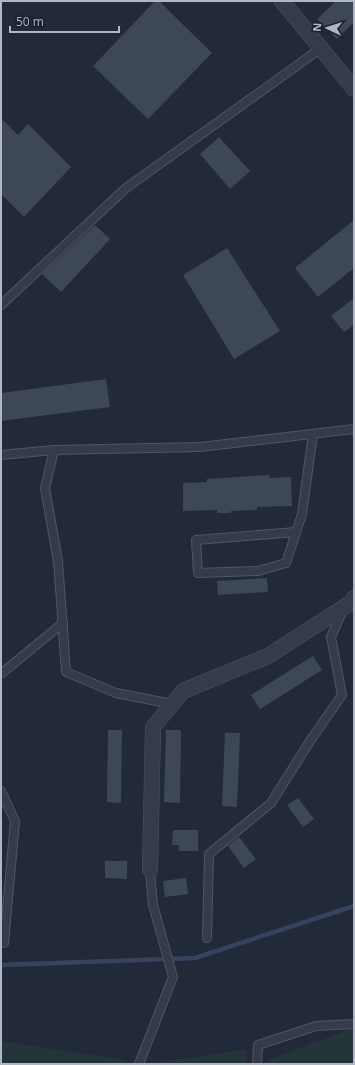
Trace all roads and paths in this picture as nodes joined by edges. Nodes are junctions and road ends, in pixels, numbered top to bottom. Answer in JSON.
{"nodes":[{"id":1,"x":282,"y":1,"type":"edge"},
{"id":2,"x":320,"y":49,"type":"junction"},
{"id":3,"x":354,"y":89,"type":"edge"},
{"id":4,"x":1,"y":305,"type":"edge"},
{"id":5,"x":354,"y":429,"type":"edge"},
{"id":6,"x":313,"y":434,"type":"junction"},
{"id":7,"x":54,"y":450,"type":"junction"},
{"id":8,"x":1,"y":455,"type":"edge"},
{"id":9,"x":296,"y":532,"type":"junction"},
{"id":10,"x":349,"y":602,"type":"edge"},
{"id":11,"x":63,"y":623,"type":"junction"},
{"id":12,"x":1,"y":674,"type":"edge"},
{"id":13,"x":172,"y":704,"type":"junction"},
{"id":14,"x":1,"y":791,"type":"edge"},
{"id":15,"x":150,"y":870,"type":"joint"},
{"id":16,"x":207,"y":938,"type":"dead end"},
{"id":17,"x":4,"y":943,"type":"dead end"},
{"id":18,"x":354,"y":1024,"type":"edge"},
{"id":19,"x":139,"y":1064,"type":"edge"},
{"id":20,"x":257,"y":1064,"type":"edge"}],
"edges":[{"from":1,"to":2,"type":"street"},
{"from":2,"to":3,"type":"street"},
{"from":2,"to":4,"type":"lane"},
{"from":5,"to":6,"type":"lane"},
{"from":6,"to":7,"type":"lane"},
{"from":6,"to":9,"type":"lane"},
{"from":7,"to":8,"type":"lane"},
{"from":7,"to":11,"type":"lane"},
{"from":9,"to":9,"type":"lane"},
{"from":10,"to":13,"type":"street"},
{"from":10,"to":16,"type":"lane"},
{"from":11,"to":12,"type":"lane"},
{"from":11,"to":13,"type":"lane"},
{"from":13,"to":15,"type":"street"},
{"from":14,"to":17,"type":"lane"},
{"from":15,"to":19,"type":"lane"},
{"from":18,"to":20,"type":"lane"}]}
